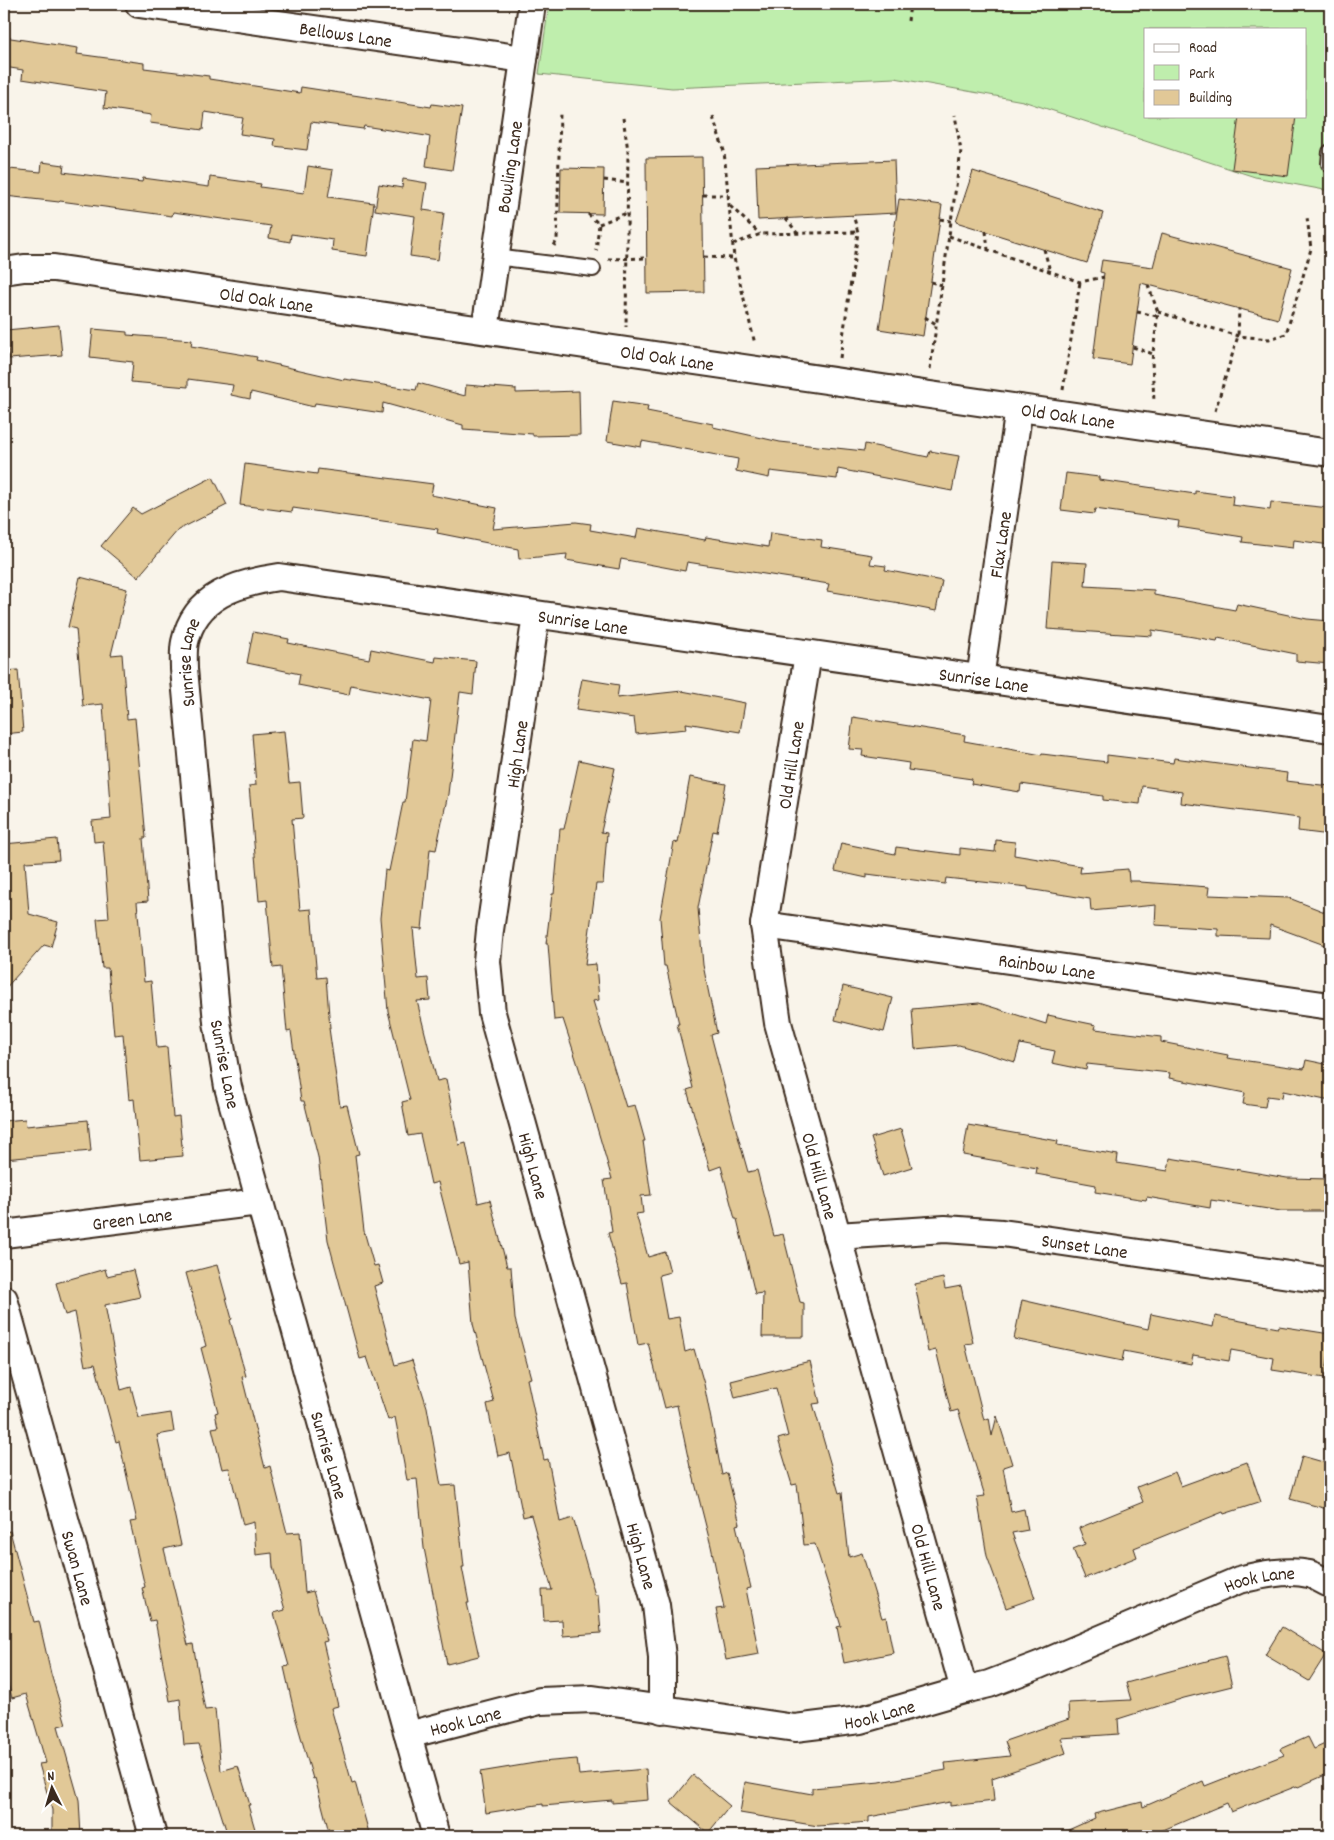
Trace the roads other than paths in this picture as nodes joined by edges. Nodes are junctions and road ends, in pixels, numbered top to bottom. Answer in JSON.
{"nodes":[{"id":1,"x":139,"y":4,"type":"edge"},
{"id":2,"x":532,"y":4,"type":"edge"},
{"id":3,"x":524,"y":59,"type":"junction"},
{"id":4,"x":1330,"y":152,"type":"edge"},
{"id":5,"x":1330,"y":164,"type":"edge"},
{"id":6,"x":496,"y":257,"type":"junction"},
{"id":7,"x":594,"y":264,"type":"road end"},
{"id":8,"x":4,"y":271,"type":"edge"},
{"id":9,"x":485,"y":330,"type":"junction"},
{"id":10,"x":1019,"y":408,"type":"junction"},
{"id":11,"x":1330,"y":451,"type":"edge"},
{"id":12,"x":536,"y":615,"type":"junction"},
{"id":13,"x":808,"y":654,"type":"junction"},
{"id":14,"x":980,"y":679,"type":"junction"},
{"id":15,"x":1330,"y":729,"type":"edge"},
{"id":16,"x":764,"y":925,"type":"junction"},
{"id":17,"x":1330,"y":1006,"type":"edge"},
{"id":18,"x":259,"y":1202,"type":"junction"},
{"id":19,"x":4,"y":1234,"type":"edge"},
{"id":20,"x":837,"y":1236,"type":"junction"},
{"id":21,"x":1330,"y":1281,"type":"edge"},
{"id":22,"x":4,"y":1299,"type":"edge"},
{"id":23,"x":1330,"y":1584,"type":"edge"},
{"id":24,"x":964,"y":1690,"type":"junction"},
{"id":25,"x":662,"y":1710,"type":"junction"},
{"id":26,"x":408,"y":1735,"type":"junction"},
{"id":27,"x":153,"y":1836,"type":"edge"},
{"id":28,"x":436,"y":1836,"type":"edge"}],
"edges":[{"from":1,"to":3,"type":"street","name":"Bellows Lane"},
{"from":2,"to":3,"type":"street","name":"Bowling Lane"},
{"from":3,"to":6,"type":"street","name":"Bowling Lane"},
{"from":4,"to":5,"type":"lane"},
{"from":6,"to":7,"type":"lane"},
{"from":6,"to":9,"type":"street","name":"Bowling Lane"},
{"from":8,"to":9,"type":"street","name":"Old Oak Lane"},
{"from":9,"to":10,"type":"street","name":"Old Oak Lane"},
{"from":10,"to":11,"type":"street","name":"Old Oak Lane"},
{"from":10,"to":14,"type":"street","name":"Flax Lane"},
{"from":12,"to":13,"type":"street","name":"Sunrise Lane"},
{"from":12,"to":18,"type":"street","name":"Sunrise Lane"},
{"from":12,"to":25,"type":"street","name":"High Lane"},
{"from":13,"to":14,"type":"street","name":"Sunrise Lane"},
{"from":13,"to":16,"type":"street","name":"Old Hill Lane"},
{"from":14,"to":15,"type":"street","name":"Sunrise Lane"},
{"from":16,"to":17,"type":"street","name":"Rainbow Lane"},
{"from":16,"to":20,"type":"street","name":"Old Hill Lane"},
{"from":18,"to":19,"type":"street","name":"Green Lane"},
{"from":18,"to":26,"type":"street","name":"Sunrise Lane"},
{"from":20,"to":21,"type":"street","name":"Sunset Lane"},
{"from":20,"to":24,"type":"street","name":"Old Hill Lane"},
{"from":22,"to":27,"type":"street","name":"Swan Lane"},
{"from":23,"to":24,"type":"street","name":"Hook Lane"},
{"from":24,"to":25,"type":"street","name":"Hook Lane"},
{"from":25,"to":26,"type":"street","name":"Hook Lane"},
{"from":26,"to":28,"type":"street","name":"Sunrise Lane"}]}
